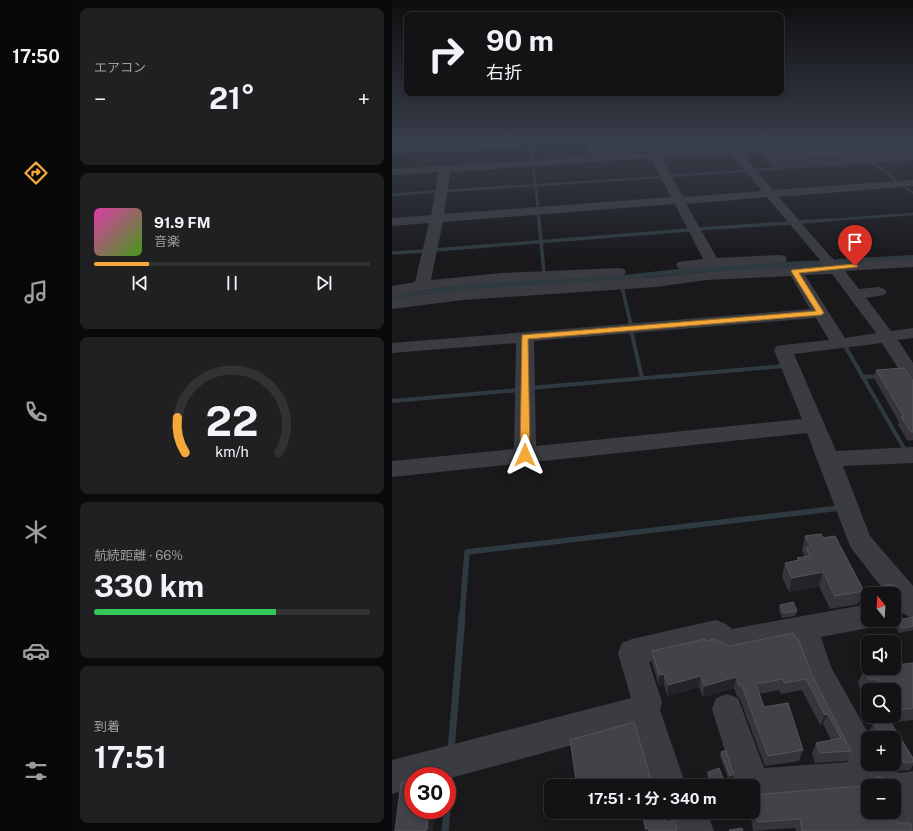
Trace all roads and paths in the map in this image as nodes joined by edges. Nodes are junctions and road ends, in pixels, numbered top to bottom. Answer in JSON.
{"nodes":[{"id":1,"x":444,"y":182,"type":"edge"},
{"id":2,"x":669,"y":182,"type":"edge"},
{"id":3,"x":760,"y":182,"type":"edge"},
{"id":4,"x":913,"y":183,"type":"edge"},
{"id":5,"x":770,"y":194,"type":"junction"},
{"id":6,"x":679,"y":201,"type":"junction"},
{"id":7,"x":437,"y":218,"type":"junction"},
{"id":8,"x":392,"y":222,"type":"edge"},
{"id":9,"x":913,"y":252,"type":"edge"},
{"id":10,"x":712,"y":262,"type":"junction"},
{"id":11,"x":829,"y":262,"type":"junction"},
{"id":12,"x":913,"y":263,"type":"edge"},
{"id":13,"x":794,"y":271,"type":"junction"},
{"id":14,"x":422,"y":285,"type":"junction"},
{"id":15,"x":392,"y":291,"type":"edge"},
{"id":16,"x":879,"y":292,"type":"dead end"},
{"id":17,"x":855,"y":294,"type":"junction"},
{"id":18,"x":392,"y":304,"type":"edge"},
{"id":19,"x":821,"y":313,"type":"junction"},
{"id":20,"x":913,"y":333,"type":"edge"},
{"id":21,"x":524,"y":337,"type":"junction"},
{"id":22,"x":887,"y":337,"type":"junction"},
{"id":23,"x":840,"y":344,"type":"junction"},
{"id":24,"x":392,"y":348,"type":"edge"},
{"id":25,"x":913,"y":377,"type":"edge"},
{"id":26,"x":814,"y":425,"type":"junction"},
{"id":27,"x":525,"y":455,"type":"junction"},
{"id":28,"x":913,"y":455,"type":"edge"},
{"id":29,"x":829,"y":459,"type":"junction"},
{"id":30,"x":392,"y":469,"type":"edge"},
{"id":31,"x":913,"y":607,"type":"edge"},
{"id":32,"x":901,"y":610,"type":"edge"},
{"id":33,"x":861,"y":617,"type":"edge"},
{"id":34,"x":804,"y":627,"type":"junction"},
{"id":35,"x":727,"y":709,"type":"dead end"},
{"id":36,"x":645,"y":710,"type":"junction"},
{"id":37,"x":392,"y":777,"type":"edge"},
{"id":38,"x":667,"y":779,"type":"edge"},
{"id":39,"x":751,"y":779,"type":"edge"},
{"id":40,"x":871,"y":779,"type":"edge"},
{"id":41,"x":888,"y":779,"type":"edge"},
{"id":42,"x":760,"y":785,"type":"edge"},
{"id":43,"x":901,"y":809,"type":"edge"},
{"id":44,"x":909,"y":831,"type":"edge"}],
"edges":[{"from":1,"to":7,"type":"street"},
{"from":2,"to":6,"type":"street"},
{"from":3,"to":5,"type":"street"},
{"from":4,"to":5,"type":"street"},
{"from":5,"to":6,"type":"street"},
{"from":5,"to":11,"type":"street"},
{"from":6,"to":7,"type":"street"},
{"from":6,"to":10,"type":"street"},
{"from":7,"to":8,"type":"street"},
{"from":7,"to":14,"type":"street"},
{"from":9,"to":11,"type":"street"},
{"from":10,"to":11,"type":"street"},
{"from":10,"to":14,"type":"street"},
{"from":11,"to":12,"type":"street"},
{"from":11,"to":13,"type":"street"},
{"from":11,"to":17,"type":"street"},
{"from":13,"to":18,"type":"street"},
{"from":13,"to":19,"type":"street"},
{"from":14,"to":15,"type":"street"},
{"from":16,"to":17,"type":"street"},
{"from":17,"to":22,"type":"street"},
{"from":19,"to":21,"type":"street"},
{"from":19,"to":23,"type":"street"},
{"from":20,"to":22,"type":"street"},
{"from":21,"to":24,"type":"street"},
{"from":21,"to":27,"type":"street"},
{"from":22,"to":23,"type":"street"},
{"from":22,"to":25,"type":"street"},
{"from":23,"to":26,"type":"street"},
{"from":26,"to":27,"type":"street"},
{"from":26,"to":29,"type":"street"},
{"from":27,"to":30,"type":"street"},
{"from":28,"to":29,"type":"street"},
{"from":29,"to":31,"type":"street"},
{"from":31,"to":32,"type":"street"},
{"from":33,"to":34,"type":"street"},
{"from":34,"to":36,"type":"street"},
{"from":34,"to":41,"type":"street"},
{"from":35,"to":39,"type":"street"},
{"from":36,"to":37,"type":"street"},
{"from":36,"to":38,"type":"street"},
{"from":40,"to":42,"type":"street"},
{"from":43,"to":44,"type":"street"}]}
